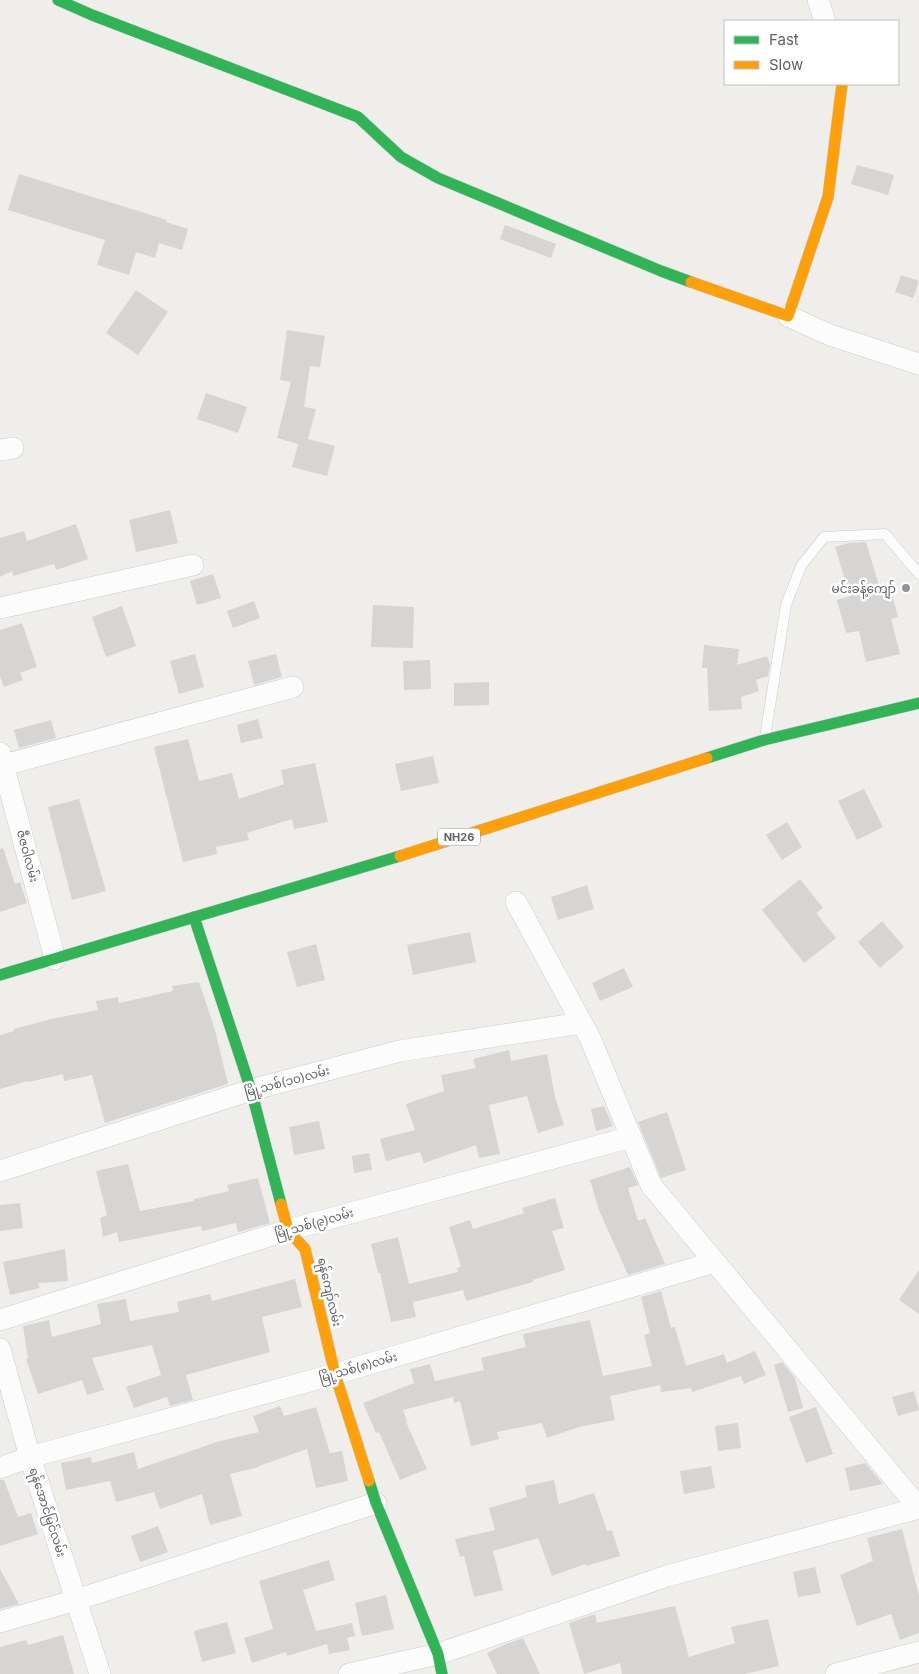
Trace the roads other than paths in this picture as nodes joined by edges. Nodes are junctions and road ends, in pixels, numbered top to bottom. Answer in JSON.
{"nodes":[{"id":1,"x":58,"y":0,"type":"edge"},
{"id":2,"x":818,"y":0,"type":"edge"},
{"id":3,"x":824,"y":20,"type":"edge"},
{"id":4,"x":842,"y":85,"type":"edge"},
{"id":5,"x":788,"y":316,"type":"junction"},
{"id":6,"x":919,"y":364,"type":"edge"},
{"id":7,"x":192,"y":565,"type":"dead end"},
{"id":8,"x":919,"y":574,"type":"edge"},
{"id":9,"x":0,"y":608,"type":"edge"},
{"id":10,"x":293,"y":687,"type":"dead end"},
{"id":11,"x":919,"y":703,"type":"edge"},
{"id":12,"x":764,"y":740,"type":"junction"},
{"id":13,"x":1,"y":761,"type":"edge"},
{"id":14,"x":516,"y":902,"type":"dead end"},
{"id":15,"x":194,"y":917,"type":"junction"},
{"id":16,"x":55,"y":959,"type":"junction"},
{"id":17,"x":0,"y":975,"type":"edge"},
{"id":18,"x":581,"y":1023,"type":"junction"},
{"id":19,"x":251,"y":1090,"type":"junction"},
{"id":20,"x":631,"y":1137,"type":"junction"},
{"id":21,"x":0,"y":1171,"type":"edge"},
{"id":22,"x":288,"y":1230,"type":"junction"},
{"id":23,"x":714,"y":1262,"type":"junction"},
{"id":24,"x":0,"y":1320,"type":"edge"},
{"id":25,"x":0,"y":1349,"type":"edge"},
{"id":26,"x":335,"y":1374,"type":"junction"},
{"id":27,"x":30,"y":1457,"type":"junction"},
{"id":28,"x":0,"y":1468,"type":"edge"},
{"id":29,"x":376,"y":1503,"type":"junction"},
{"id":30,"x":919,"y":1508,"type":"edge"},
{"id":31,"x":76,"y":1600,"type":"junction"},
{"id":32,"x":0,"y":1622,"type":"edge"},
{"id":33,"x":919,"y":1652,"type":"edge"},
{"id":34,"x":440,"y":1664,"type":"edge"},
{"id":35,"x":100,"y":1674,"type":"edge"},
{"id":36,"x":349,"y":1674,"type":"edge"},
{"id":37,"x":836,"y":1674,"type":"edge"}],
"edges":[{"from":1,"to":5,"type":"main road"},
{"from":2,"to":3,"type":"street"},
{"from":4,"to":5,"type":"main road"},
{"from":5,"to":6,"type":"street"},
{"from":7,"to":9,"type":"street"},
{"from":8,"to":12,"type":"lane"},
{"from":10,"to":13,"type":"street"},
{"from":11,"to":12,"type":"main road","number":"NH26"},
{"from":12,"to":15,"type":"main road","number":"NH26"},
{"from":13,"to":16,"type":"street","name":"ဇီဇဝါလမ်း"},
{"from":14,"to":18,"type":"street"},
{"from":15,"to":16,"type":"main road","number":"NH26"},
{"from":15,"to":19,"type":"main road","name":"ရန်ကျော်လမ်း"},
{"from":16,"to":17,"type":"main road","number":"NH26"},
{"from":18,"to":19,"type":"street","name":"မြို့သစ်(၁၀)လမ်း"},
{"from":18,"to":20,"type":"street"},
{"from":19,"to":21,"type":"street","name":"မြို့သစ်(၁၀)လမ်း"},
{"from":19,"to":22,"type":"main road","name":"ရန်ကျော်လမ်း"},
{"from":20,"to":22,"type":"street","name":"မြို့သစ်(၉)လမ်း"},
{"from":20,"to":23,"type":"street"},
{"from":22,"to":24,"type":"street","name":"မြို့သစ်(၉)လမ်း"},
{"from":22,"to":26,"type":"main road","name":"ရန်ကျော်လမ်း"},
{"from":23,"to":26,"type":"street","name":"မြို့သစ်(၈)လမ်း"},
{"from":23,"to":30,"type":"street"},
{"from":25,"to":27,"type":"street","name":"ရန်အောင်မြင်လမ်း"},
{"from":26,"to":27,"type":"street","name":"မြို့သစ်(၈)လမ်း"},
{"from":26,"to":29,"type":"main road","name":"ရန်ကျော်လမ်း"},
{"from":27,"to":28,"type":"street","name":"မြို့သစ်(၈)လမ်း"},
{"from":27,"to":31,"type":"street","name":"ရန်အောင်မြင်လမ်း"},
{"from":29,"to":31,"type":"street"},
{"from":29,"to":34,"type":"main road","name":"ရန်ကျော်လမ်း"},
{"from":30,"to":34,"type":"street"},
{"from":31,"to":32,"type":"street"},
{"from":31,"to":35,"type":"street","name":"ရန်အောင်မြင်လမ်း"},
{"from":33,"to":37,"type":"street"},
{"from":34,"to":36,"type":"street"}]}
